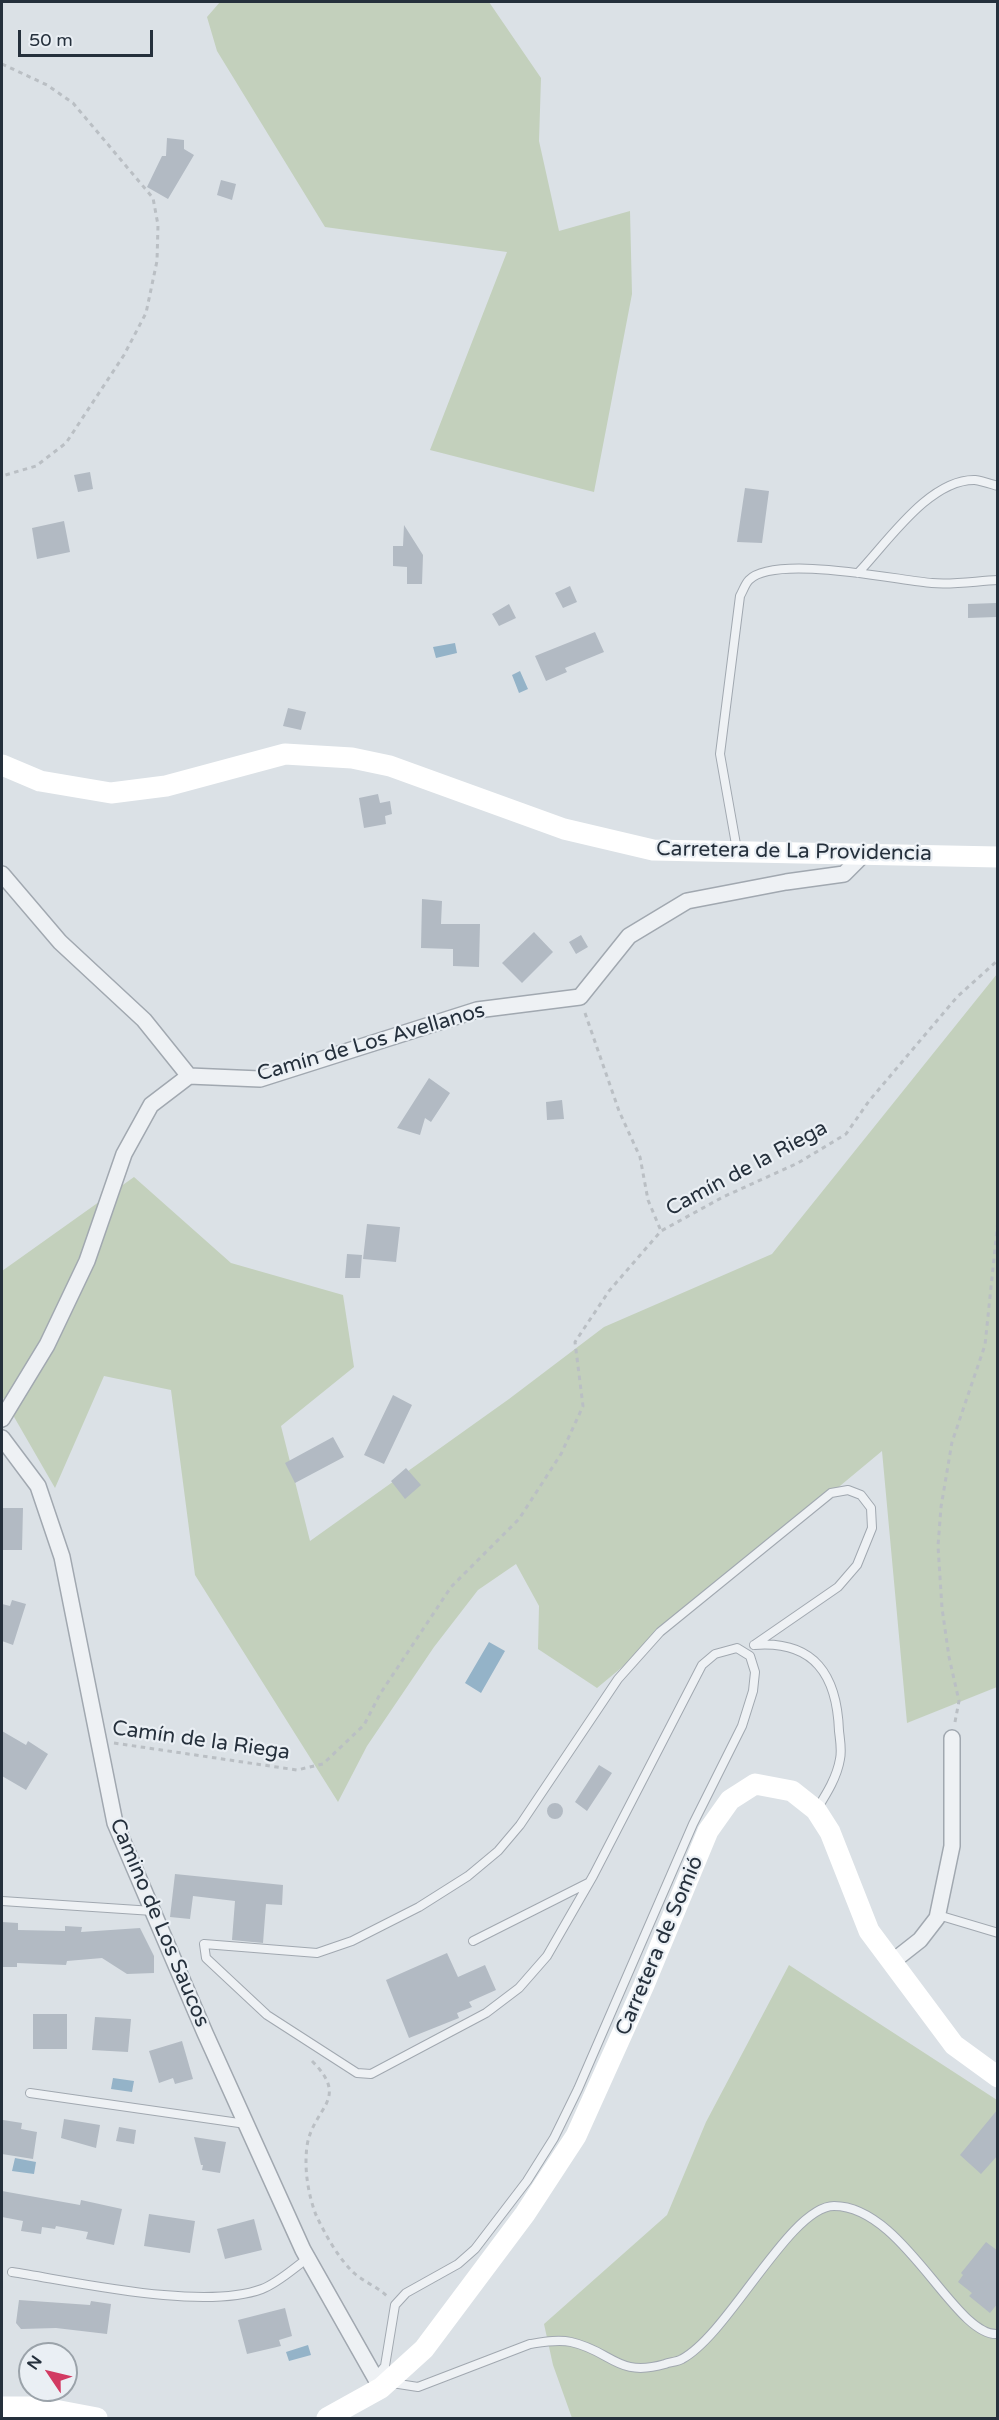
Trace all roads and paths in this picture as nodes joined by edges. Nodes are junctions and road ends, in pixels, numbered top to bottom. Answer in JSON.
{"nodes":[{"id":1,"x":2,"y":64,"type":"edge"},
{"id":2,"x":2,"y":476,"type":"edge"},
{"id":3,"x":998,"y":486,"type":"edge"},
{"id":4,"x":858,"y":573,"type":"junction"},
{"id":5,"x":998,"y":579,"type":"edge"},
{"id":6,"x":2,"y":765,"type":"edge"},
{"id":7,"x":737,"y":853,"type":"junction"},
{"id":8,"x":864,"y":854,"type":"junction"},
{"id":9,"x":998,"y":857,"type":"edge"},
{"id":10,"x":2,"y":873,"type":"edge"},
{"id":11,"x":998,"y":960,"type":"edge"},
{"id":12,"x":580,"y":997,"type":"junction"},
{"id":13,"x":189,"y":1076,"type":"junction"},
{"id":14,"x":998,"y":1220,"type":"edge"},
{"id":15,"x":661,"y":1232,"type":"junction"},
{"id":16,"x":2,"y":1419,"type":"edge"},
{"id":17,"x":2,"y":1438,"type":"edge"},
{"id":18,"x":754,"y":1645,"type":"junction"},
{"id":19,"x":744,"y":1652,"type":"junction"},
{"id":20,"x":952,"y":1738,"type":"joint"},
{"id":21,"x":99,"y":1743,"type":"junction"},
{"id":22,"x":816,"y":1810,"type":"junction"},
{"id":23,"x":588,"y":1883,"type":"junction"},
{"id":24,"x":2,"y":1901,"type":"edge"},
{"id":25,"x":153,"y":1911,"type":"junction"},
{"id":26,"x":938,"y":1916,"type":"junction"},
{"id":27,"x":998,"y":1933,"type":"edge"},
{"id":28,"x":473,"y":1941,"type":"dead end"},
{"id":29,"x":892,"y":1962,"type":"junction"},
{"id":30,"x":311,"y":2060,"type":"dead end"},
{"id":31,"x":998,"y":2077,"type":"edge"},
{"id":32,"x":30,"y":2093,"type":"dead end"},
{"id":33,"x":246,"y":2124,"type":"junction"},
{"id":34,"x":308,"y":2258,"type":"junction"},
{"id":35,"x":12,"y":2272,"type":"dead end"},
{"id":36,"x":395,"y":2305,"type":"junction"},
{"id":37,"x":998,"y":2334,"type":"edge"},
{"id":38,"x":382,"y":2383,"type":"junction"},
{"id":39,"x":2,"y":2407,"type":"edge"},
{"id":40,"x":98,"y":2418,"type":"edge"},
{"id":41,"x":327,"y":2418,"type":"edge"}],
"edges":[{"from":1,"to":2,"type":"path"},
{"from":3,"to":4,"type":"lane"},
{"from":4,"to":5,"type":"lane"},
{"from":4,"to":7,"type":"lane"},
{"from":6,"to":7,"type":"street","name":"Carretera de La Providencia"},
{"from":7,"to":8,"type":"street","name":"Carretera de La Providencia"},
{"from":8,"to":9,"type":"street","name":"Carretera de La Providencia"},
{"from":8,"to":12,"type":"street"},
{"from":10,"to":13,"type":"street"},
{"from":11,"to":15,"type":"path","name":"Camín de la Riega"},
{"from":12,"to":13,"type":"street","name":"Camín de Los Avellanos"},
{"from":12,"to":15,"type":"path"},
{"from":13,"to":16,"type":"street"},
{"from":14,"to":20,"type":"path"},
{"from":15,"to":21,"type":"path","name":"Camín de la Riega"},
{"from":17,"to":21,"type":"street","name":"Camino de Los Saucos"},
{"from":18,"to":19,"type":"lane"},
{"from":18,"to":22,"type":"lane"},
{"from":18,"to":23,"type":"lane"},
{"from":19,"to":23,"type":"lane"},
{"from":19,"to":36,"type":"lane"},
{"from":20,"to":26,"type":"street"},
{"from":21,"to":25,"type":"street","name":"Camino de Los Saucos"},
{"from":22,"to":29,"type":"street","name":"Carretera de Somió"},
{"from":22,"to":38,"type":"street","name":"Carretera de Somió"},
{"from":23,"to":28,"type":"lane"},
{"from":24,"to":25,"type":"lane"},
{"from":25,"to":33,"type":"street","name":"Camino de Los Saucos"},
{"from":26,"to":27,"type":"lane"},
{"from":26,"to":29,"type":"street"},
{"from":29,"to":31,"type":"street","name":"Carretera de Somió"},
{"from":30,"to":36,"type":"path"},
{"from":32,"to":33,"type":"lane"},
{"from":33,"to":34,"type":"street","name":"Camino de Los Saucos"},
{"from":34,"to":35,"type":"lane"},
{"from":34,"to":38,"type":"street","name":"Camino de Los Saucos"},
{"from":36,"to":38,"type":"lane"},
{"from":37,"to":38,"type":"lane"},
{"from":38,"to":41,"type":"street","name":"Carretera de Somió"},
{"from":39,"to":40,"type":"street"}]}
